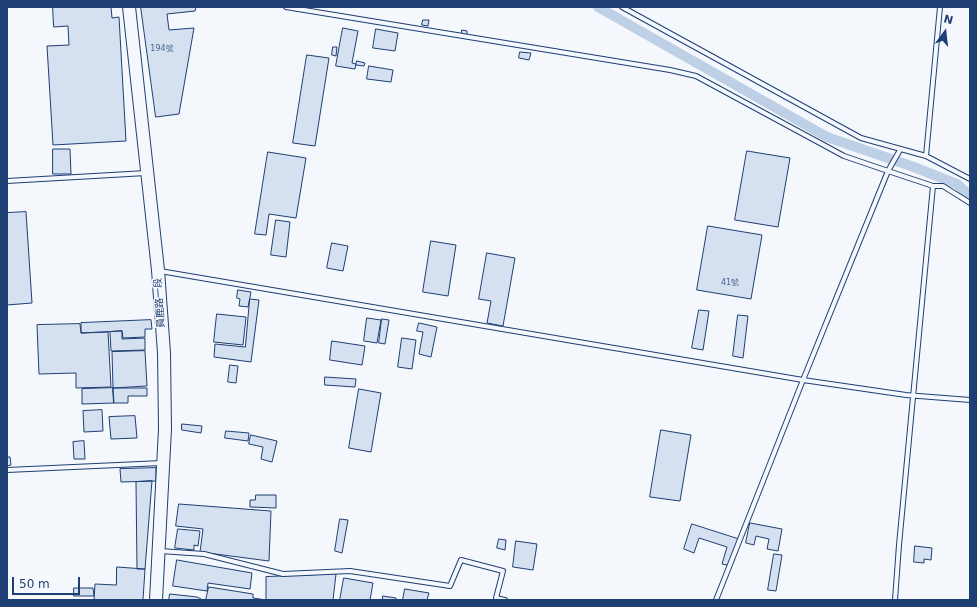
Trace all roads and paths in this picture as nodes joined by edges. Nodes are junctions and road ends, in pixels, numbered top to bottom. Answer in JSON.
{"nodes":[{"id":1,"x":129,"y":7,"type":"edge"},
{"id":2,"x":286,"y":7,"type":"edge"},
{"id":3,"x":622,"y":7,"type":"edge"},
{"id":4,"x":940,"y":7,"type":"edge"},
{"id":5,"x":900,"y":150,"type":"junction"},
{"id":6,"x":926,"y":156,"type":"junction"},
{"id":7,"x":888,"y":171,"type":"junction"},
{"id":8,"x":147,"y":173,"type":"junction"},
{"id":9,"x":970,"y":179,"type":"edge"},
{"id":10,"x":7,"y":181,"type":"edge"},
{"id":11,"x":933,"y":186,"type":"junction"},
{"id":12,"x":970,"y":203,"type":"edge"},
{"id":13,"x":158,"y":270,"type":"junction"},
{"id":14,"x":803,"y":380,"type":"junction"},
{"id":15,"x":913,"y":396,"type":"junction"},
{"id":16,"x":970,"y":400,"type":"edge"},
{"id":17,"x":163,"y":463,"type":"junction"},
{"id":18,"x":7,"y":470,"type":"edge"},
{"id":19,"x":158,"y":551,"type":"junction"},
{"id":20,"x":156,"y":600,"type":"edge"},
{"id":21,"x":505,"y":600,"type":"edge"},
{"id":22,"x":716,"y":600,"type":"edge"},
{"id":23,"x":895,"y":600,"type":"edge"}],
"edges":[{"from":1,"to":8,"type":"main road","name":"員鹿路一段"},
{"from":2,"to":7,"type":"lane"},
{"from":3,"to":5,"type":"lane"},
{"from":4,"to":6,"type":"lane"},
{"from":5,"to":6,"type":"lane"},
{"from":5,"to":7,"type":"lane"},
{"from":6,"to":9,"type":"lane"},
{"from":7,"to":11,"type":"lane"},
{"from":7,"to":14,"type":"lane"},
{"from":8,"to":10,"type":"lane"},
{"from":8,"to":13,"type":"main road","name":"員鹿路一段"},
{"from":11,"to":12,"type":"lane"},
{"from":11,"to":15,"type":"lane"},
{"from":13,"to":14,"type":"lane"},
{"from":13,"to":17,"type":"main road","name":"員鹿路一段"},
{"from":14,"to":15,"type":"lane"},
{"from":14,"to":22,"type":"lane"},
{"from":15,"to":16,"type":"lane"},
{"from":15,"to":23,"type":"lane"},
{"from":17,"to":18,"type":"lane"},
{"from":17,"to":19,"type":"main road","name":"員鹿路一段"},
{"from":19,"to":20,"type":"main road","name":"員鹿路一段"},
{"from":19,"to":21,"type":"lane"}]}
